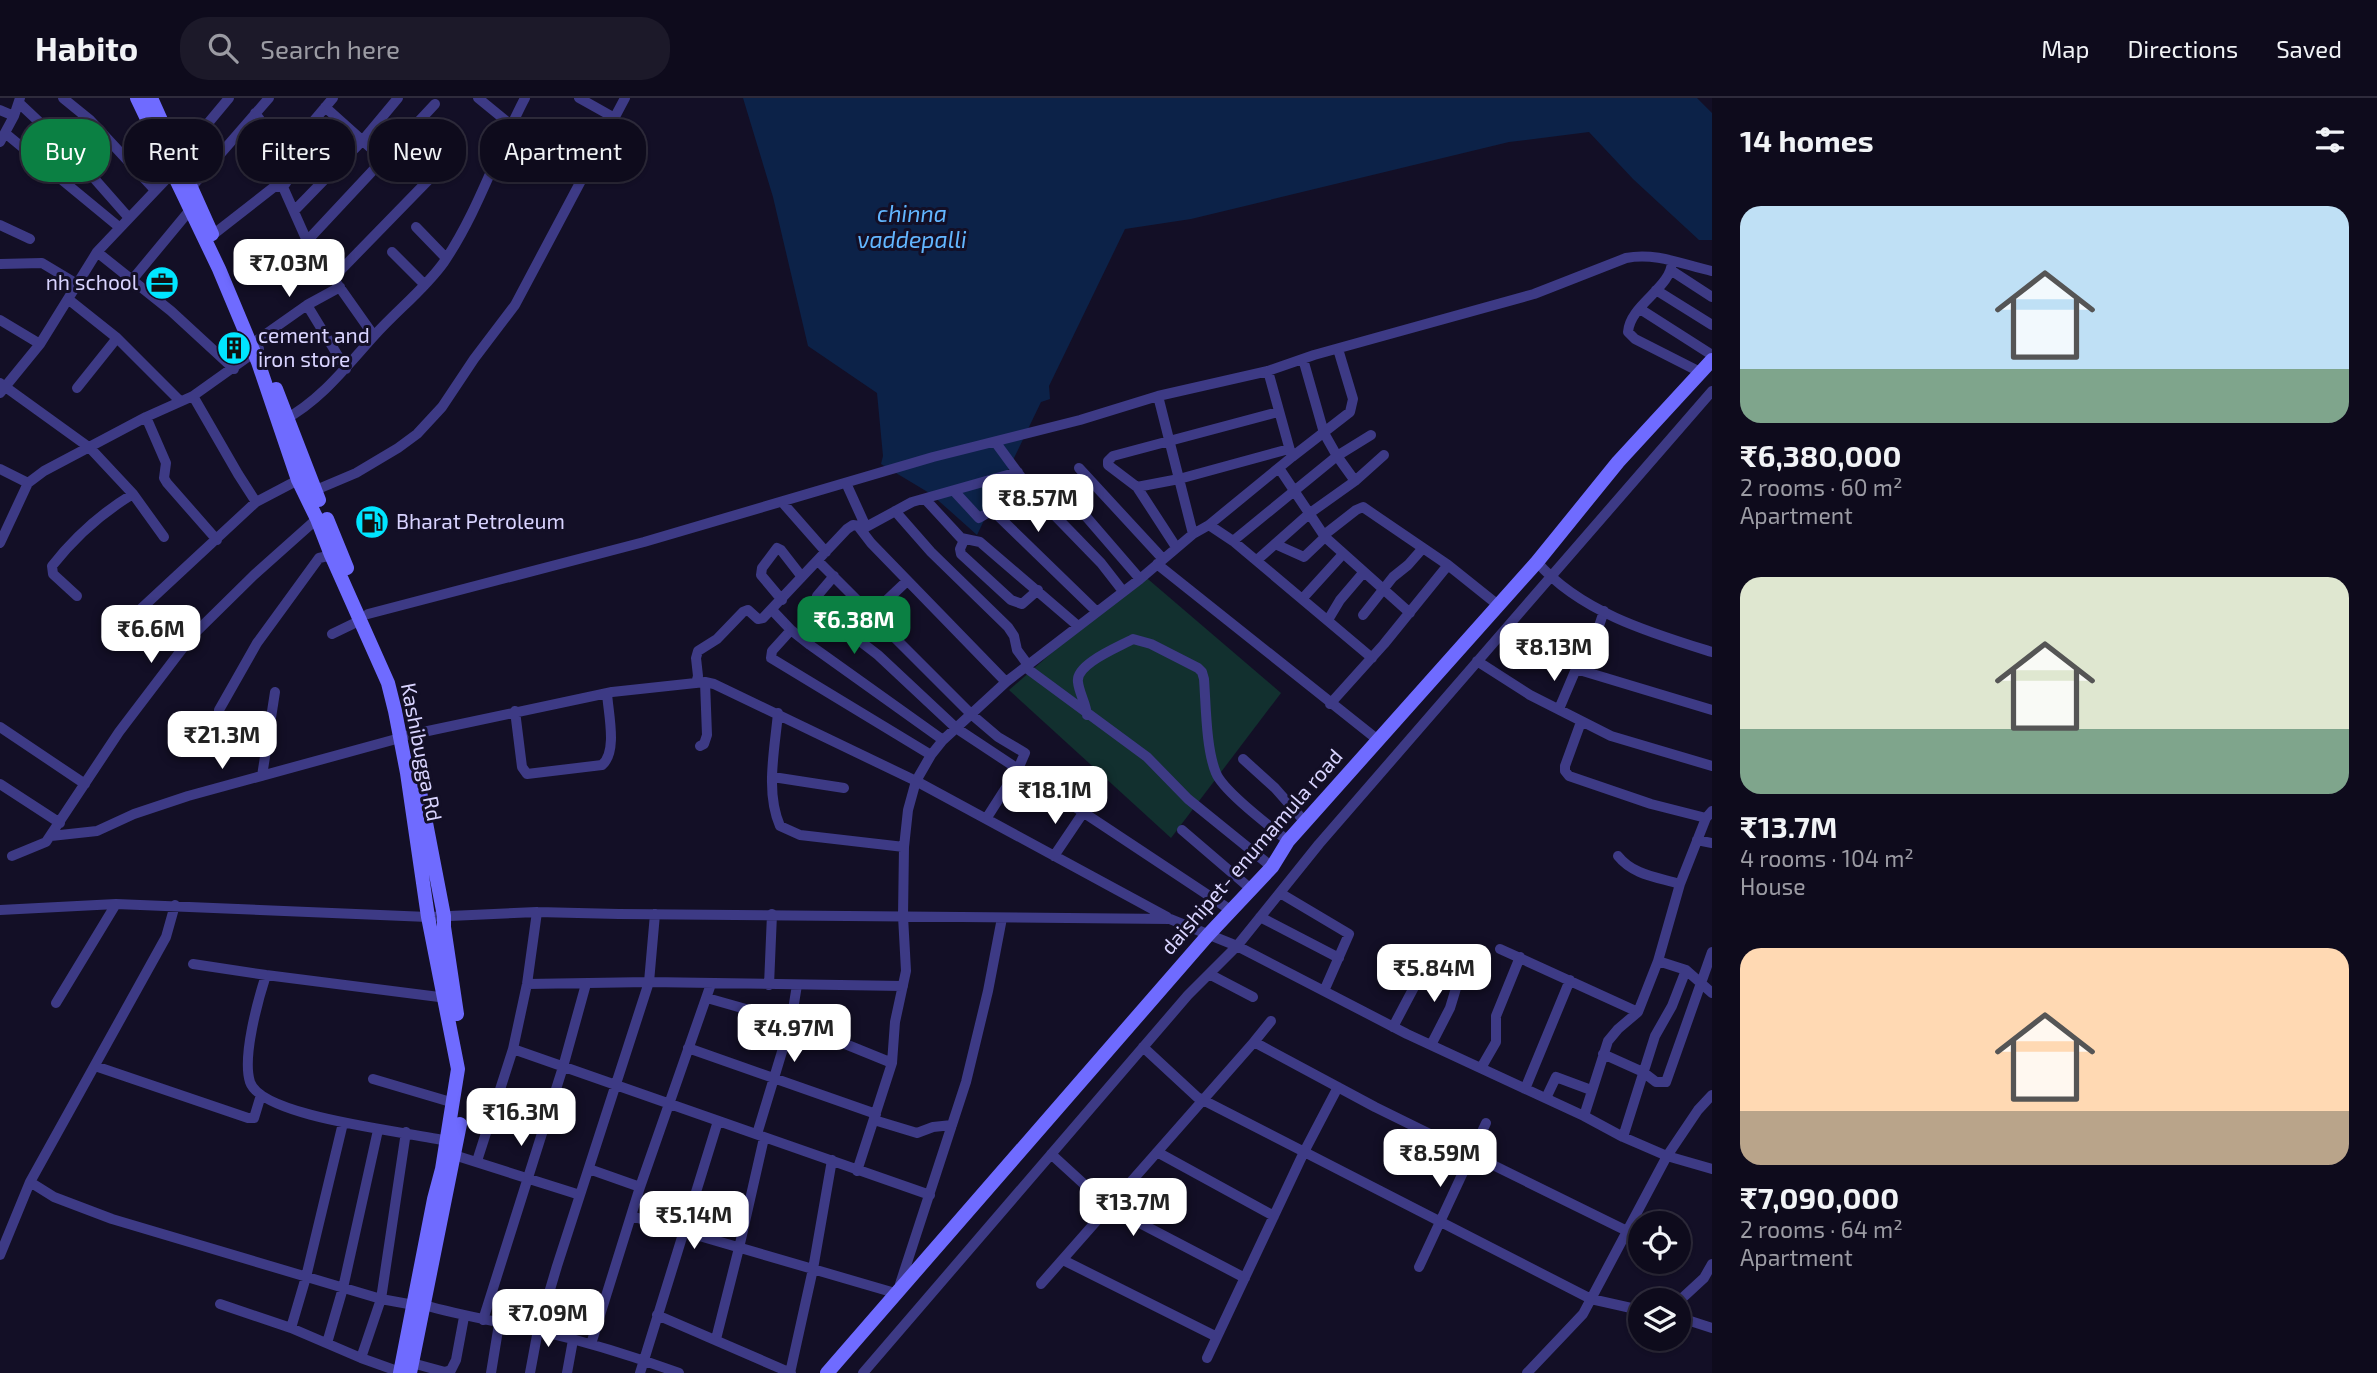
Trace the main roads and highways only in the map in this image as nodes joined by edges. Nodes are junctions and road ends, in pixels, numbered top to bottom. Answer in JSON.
{"nodes":[{"id":1,"x":147,"y":100,"type":"edge"},
{"id":2,"x":187,"y":191,"type":"junction"},
{"id":3,"x":209,"y":237,"type":"junction"},
{"id":4,"x":1712,"y":360,"type":"edge"},
{"id":5,"x":283,"y":420,"type":"junction"},
{"id":6,"x":309,"y":492,"type":"junction"},
{"id":7,"x":404,"y":737,"type":"junction"},
{"id":8,"x":450,"y":998,"type":"junction"},
{"id":9,"x":419,"y":1305,"type":"junction"},
{"id":10,"x":406,"y":1370,"type":"edge"},
{"id":11,"x":827,"y":1373,"type":"edge"}],
"edges":[{"from":1,"to":2,"type":"main road","name":"Kashibugga Rd"},
{"from":1,"to":2,"type":"main road","name":"Kashibugga Rd"},
{"from":2,"to":3,"type":"main road","name":"Kashibugga Rd"},
{"from":2,"to":3,"type":"main road","name":"Kashibugga Rd"},
{"from":3,"to":5,"type":"main road","name":"Kashibugga Rd"},
{"from":4,"to":11,"type":"main road","name":"daishipet- enumamula road"},
{"from":5,"to":6,"type":"main road","name":"Kashibugga Rd"},
{"from":5,"to":6,"type":"main road","name":"Kashibugga Rd"},
{"from":6,"to":7,"type":"main road","name":"Kashibugga Rd"},
{"from":7,"to":8,"type":"main road","name":"Kashibugga Rd"},
{"from":7,"to":8,"type":"main road","name":"Kashibugga Rd"},
{"from":8,"to":9,"type":"main road","name":"Kashibugga Rd"},
{"from":8,"to":9,"type":"main road","name":"Kashibugga Rd"},
{"from":9,"to":10,"type":"main road","name":"Kashibugga Rd"}]}
